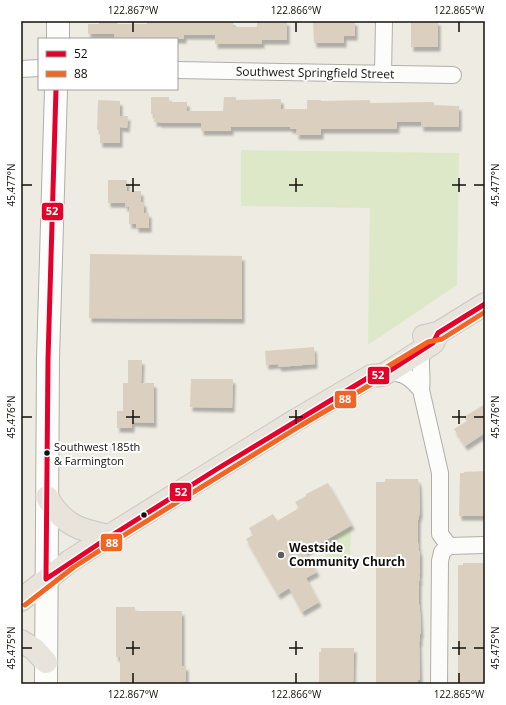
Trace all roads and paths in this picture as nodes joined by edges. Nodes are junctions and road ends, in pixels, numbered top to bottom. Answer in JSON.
{"nodes":[{"id":1,"x":58,"y":21,"type":"edge"},
{"id":2,"x":384,"y":21,"type":"edge"},
{"id":3,"x":58,"y":38,"type":"edge"},
{"id":4,"x":38,"y":68,"type":"edge"},
{"id":5,"x":21,"y":69,"type":"edge"},
{"id":6,"x":178,"y":70,"type":"edge"},
{"id":7,"x":383,"y":74,"type":"junction"},
{"id":8,"x":453,"y":75,"type":"dead end"},
{"id":9,"x":56,"y":90,"type":"edge"},
{"id":10,"x":485,"y":304,"type":"edge"},
{"id":11,"x":438,"y":333,"type":"junction"},
{"id":12,"x":422,"y":350,"type":"junction"},
{"id":13,"x":380,"y":374,"type":"junction"},
{"id":14,"x":421,"y":390,"type":"junction"},
{"id":15,"x":47,"y":497,"type":"junction"},
{"id":16,"x":109,"y":536,"type":"junction"},
{"id":17,"x":485,"y":545,"type":"edge"},
{"id":18,"x":449,"y":546,"type":"junction"},
{"id":19,"x":46,"y":579,"type":"junction"},
{"id":20,"x":21,"y":600,"type":"edge"},
{"id":21,"x":21,"y":641,"type":"edge"},
{"id":22,"x":46,"y":662,"type":"junction"},
{"id":23,"x":46,"y":684,"type":"edge"},
{"id":24,"x":439,"y":684,"type":"edge"}],
"edges":[{"from":1,"to":3,"type":"main road"},
{"from":2,"to":7,"type":"street"},
{"from":4,"to":5,"type":"street"},
{"from":6,"to":7,"type":"street","name":"Southwest Springfield Street"},
{"from":7,"to":8,"type":"street","name":"Southwest Springfield Street"},
{"from":9,"to":15,"type":"main road"},
{"from":10,"to":11,"type":"main road"},
{"from":11,"to":12,"type":"main road"},
{"from":11,"to":13,"type":"main road"},
{"from":12,"to":13,"type":"main road"},
{"from":12,"to":14,"type":"street"},
{"from":13,"to":14,"type":"street"},
{"from":13,"to":16,"type":"main road"},
{"from":14,"to":18,"type":"street"},
{"from":15,"to":16,"type":"main road"},
{"from":15,"to":19,"type":"main road"},
{"from":16,"to":19,"type":"main road"},
{"from":17,"to":18,"type":"street"},
{"from":18,"to":24,"type":"street"},
{"from":19,"to":20,"type":"main road"},
{"from":19,"to":22,"type":"main road"},
{"from":21,"to":22,"type":"main road"},
{"from":22,"to":23,"type":"main road"}]}
